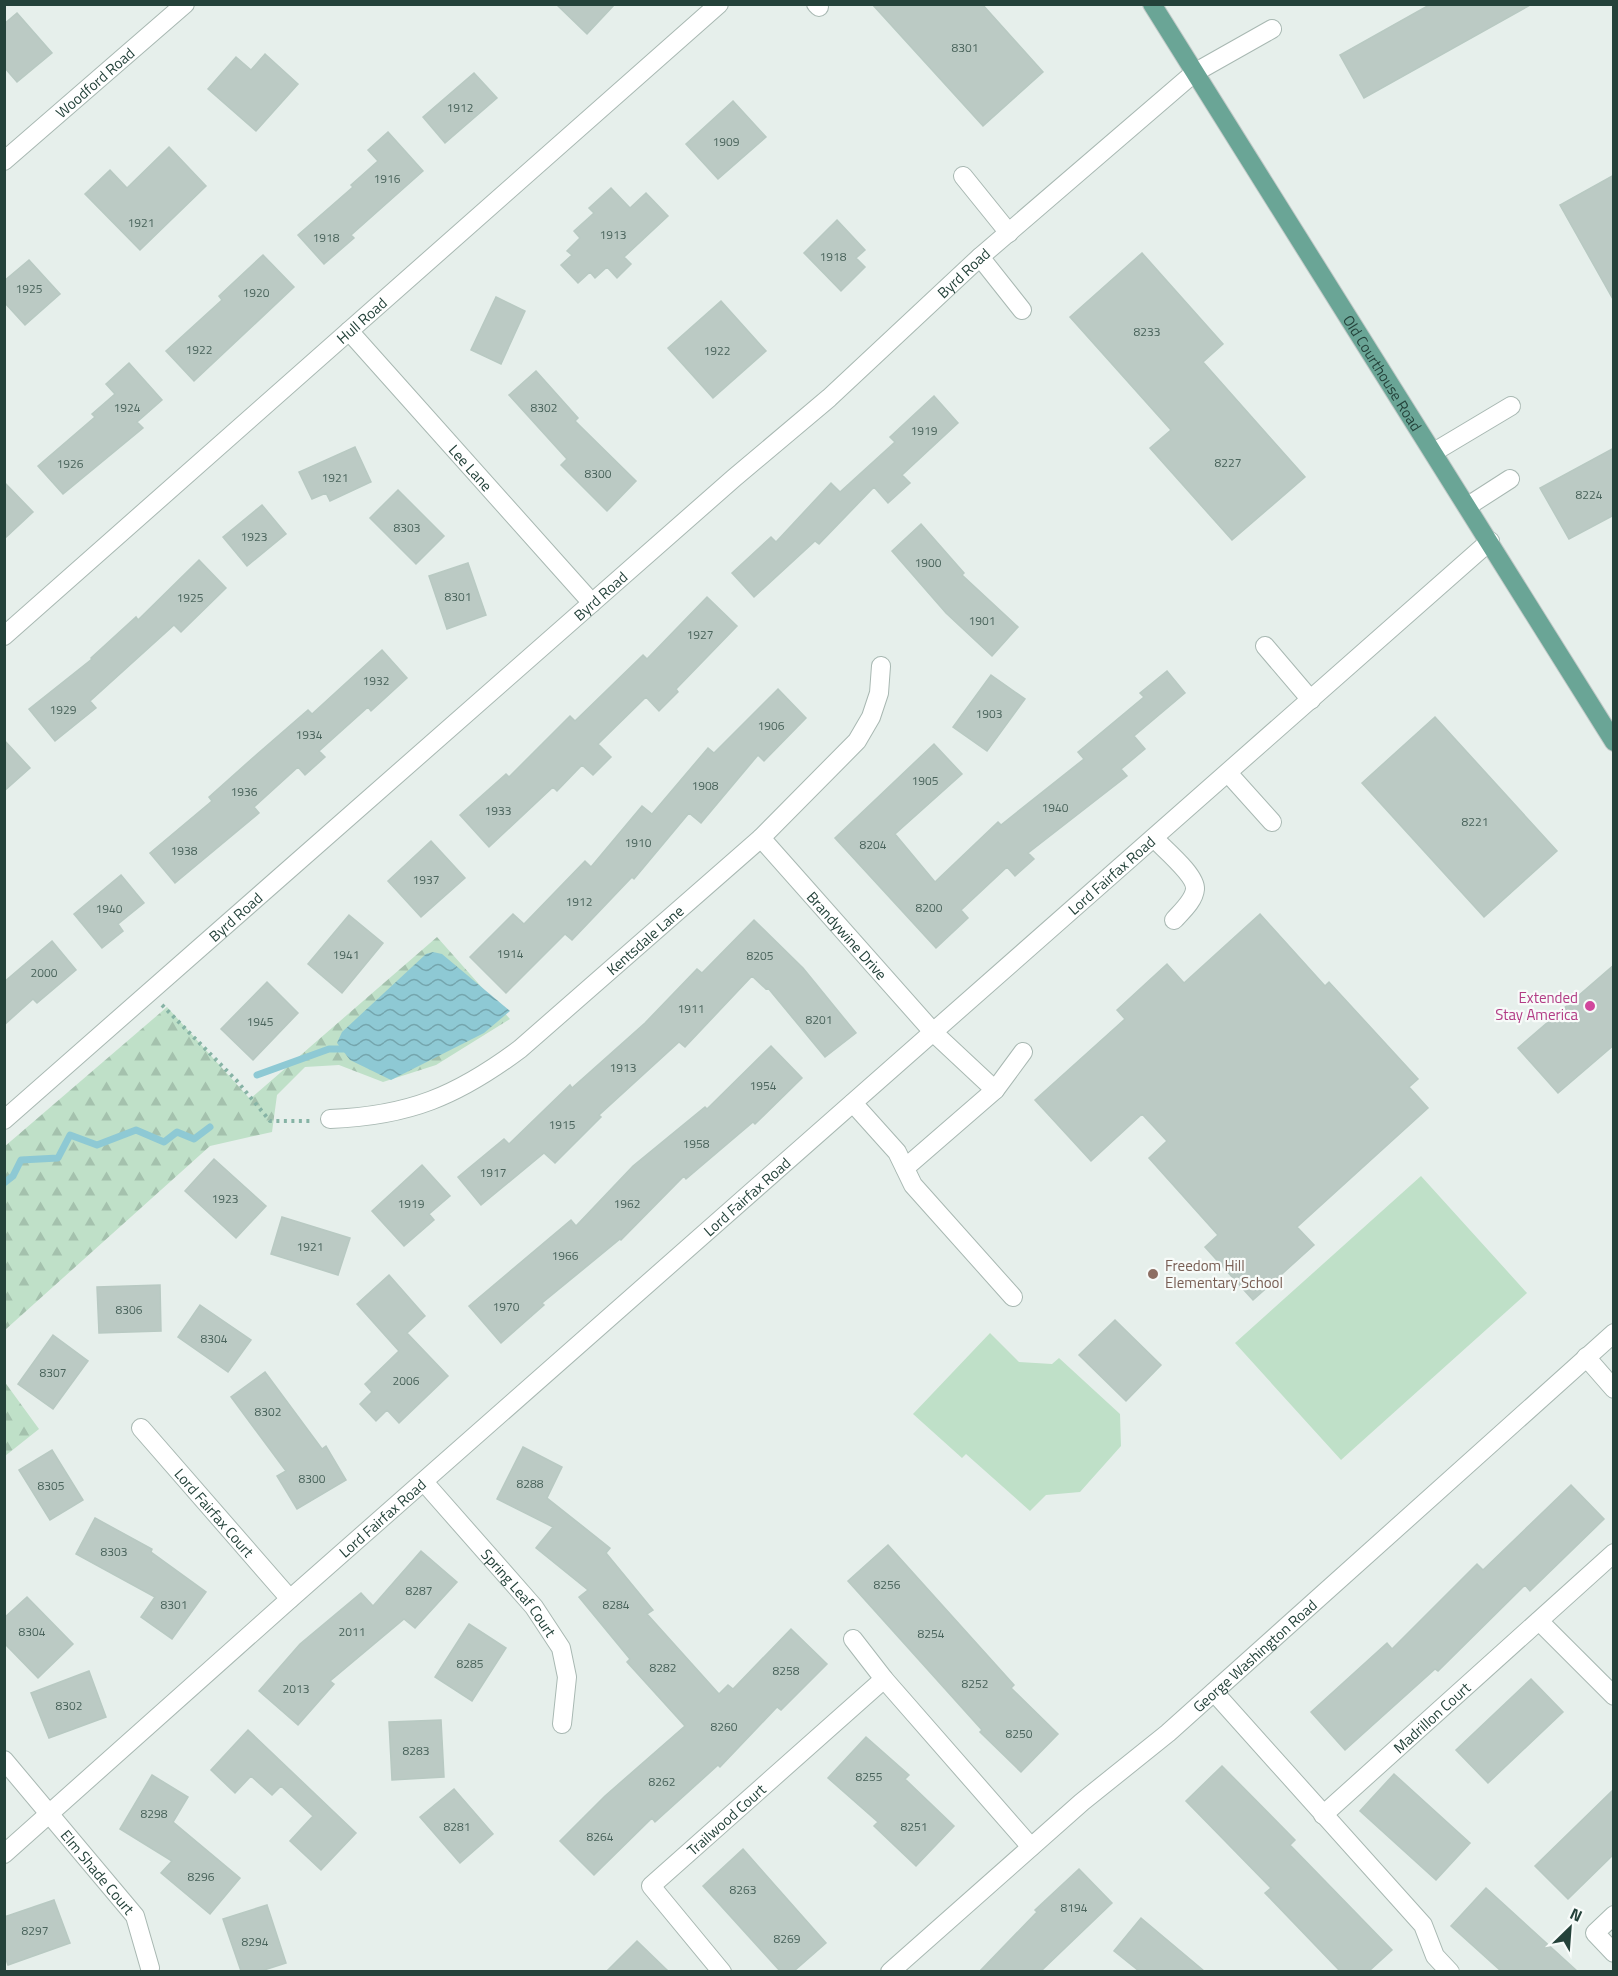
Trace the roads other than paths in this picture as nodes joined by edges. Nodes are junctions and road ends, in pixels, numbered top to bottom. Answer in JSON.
{"nodes":[{"id":1,"x":185,"y":4,"type":"edge"},
{"id":2,"x":719,"y":4,"type":"edge"},
{"id":3,"x":1152,"y":4,"type":"edge"},
{"id":4,"x":1272,"y":28,"type":"dead end"},
{"id":5,"x":1194,"y":73,"type":"junction"},
{"id":6,"x":4,"y":161,"type":"edge"},
{"id":7,"x":963,"y":176,"type":"dead end"},
{"id":8,"x":1009,"y":233,"type":"junction"},
{"id":9,"x":980,"y":257,"type":"junction"},
{"id":10,"x":1022,"y":310,"type":"dead end"},
{"id":11,"x":349,"y":331,"type":"junction"},
{"id":12,"x":1511,"y":406,"type":"dead end"},
{"id":13,"x":1434,"y":452,"type":"junction"},
{"id":14,"x":1510,"y":479,"type":"dead end"},
{"id":15,"x":1468,"y":506,"type":"junction"},
{"id":16,"x":1490,"y":541,"type":"junction"},
{"id":17,"x":592,"y":603,"type":"junction"},
{"id":18,"x":4,"y":636,"type":"edge"},
{"id":19,"x":1265,"y":646,"type":"dead end"},
{"id":20,"x":881,"y":666,"type":"dead end"},
{"id":21,"x":1311,"y":700,"type":"junction"},
{"id":22,"x":1614,"y":742,"type":"edge"},
{"id":23,"x":1228,"y":773,"type":"junction"},
{"id":24,"x":1272,"y":822,"type":"dead end"},
{"id":25,"x":761,"y":838,"type":"junction"},
{"id":26,"x":1154,"y":838,"type":"junction"},
{"id":27,"x":1173,"y":920,"type":"dead end"},
{"id":28,"x":934,"y":1034,"type":"junction"},
{"id":29,"x":1023,"y":1052,"type":"dead end"},
{"id":30,"x":995,"y":1090,"type":"junction"},
{"id":31,"x":853,"y":1103,"type":"junction"},
{"id":32,"x":330,"y":1119,"type":"road end"},
{"id":33,"x":4,"y":1120,"type":"edge"},
{"id":34,"x":905,"y":1168,"type":"junction"},
{"id":35,"x":1013,"y":1297,"type":"dead end"},
{"id":36,"x":1614,"y":1333,"type":"edge"},
{"id":37,"x":1586,"y":1358,"type":"junction"},
{"id":38,"x":1614,"y":1389,"type":"edge"},
{"id":39,"x":141,"y":1428,"type":"dead end"},
{"id":40,"x":424,"y":1482,"type":"junction"},
{"id":41,"x":1614,"y":1553,"type":"edge"},
{"id":42,"x":290,"y":1599,"type":"junction"},
{"id":43,"x":1539,"y":1621,"type":"junction"},
{"id":44,"x":853,"y":1639,"type":"dead end"},
{"id":45,"x":884,"y":1679,"type":"junction"},
{"id":46,"x":1214,"y":1692,"type":"junction"},
{"id":47,"x":1614,"y":1696,"type":"edge"},
{"id":48,"x":562,"y":1724,"type":"dead end"},
{"id":49,"x":4,"y":1760,"type":"edge"},
{"id":50,"x":51,"y":1812,"type":"junction"},
{"id":51,"x":1323,"y":1815,"type":"junction"},
{"id":52,"x":1031,"y":1847,"type":"junction"},
{"id":53,"x":4,"y":1854,"type":"edge"},
{"id":54,"x":1614,"y":1915,"type":"edge"},
{"id":55,"x":1614,"y":1953,"type":"edge"},
{"id":56,"x":150,"y":1968,"type":"dead end"},
{"id":57,"x":722,"y":1971,"type":"edge"},
{"id":58,"x":890,"y":1971,"type":"edge"},
{"id":59,"x":1450,"y":1971,"type":"edge"}],
"edges":[{"from":1,"to":6,"type":"street","name":"Woodford Road"},
{"from":2,"to":11,"type":"street","name":"Hull Road"},
{"from":3,"to":5,"type":"main road","name":"Old Courthouse Road"},
{"from":4,"to":5,"type":"street","name":"Byrd Road"},
{"from":5,"to":8,"type":"street","name":"Byrd Road"},
{"from":5,"to":13,"type":"main road","name":"Old Courthouse Road"},
{"from":7,"to":8,"type":"street"},
{"from":8,"to":9,"type":"street","name":"Byrd Road"},
{"from":9,"to":10,"type":"street"},
{"from":9,"to":17,"type":"street","name":"Byrd Road"},
{"from":11,"to":17,"type":"street","name":"Lee Lane"},
{"from":11,"to":18,"type":"street","name":"Hull Road"},
{"from":12,"to":13,"type":"street"},
{"from":13,"to":15,"type":"main road","name":"Old Courthouse Road"},
{"from":14,"to":15,"type":"street"},
{"from":15,"to":16,"type":"main road","name":"Old Courthouse Road"},
{"from":16,"to":21,"type":"street","name":"Lord Fairfax Road"},
{"from":16,"to":22,"type":"main road","name":"Old Courthouse Road"},
{"from":17,"to":33,"type":"street","name":"Byrd Road"},
{"from":19,"to":21,"type":"street"},
{"from":20,"to":25,"type":"street","name":"Kentsdale Lane"},
{"from":21,"to":23,"type":"street","name":"Lord Fairfax Road"},
{"from":23,"to":24,"type":"street"},
{"from":23,"to":26,"type":"street","name":"Lord Fairfax Road"},
{"from":25,"to":28,"type":"street","name":"Brandywine Drive"},
{"from":25,"to":32,"type":"street","name":"Kentsdale Lane"},
{"from":26,"to":27,"type":"street"},
{"from":26,"to":28,"type":"street","name":"Lord Fairfax Road"},
{"from":28,"to":30,"type":"street","name":"Brandywine Drive"},
{"from":28,"to":31,"type":"street","name":"Lord Fairfax Road"},
{"from":29,"to":30,"type":"street"},
{"from":30,"to":34,"type":"street"},
{"from":31,"to":34,"type":"street"},
{"from":31,"to":40,"type":"street","name":"Lord Fairfax Road"},
{"from":34,"to":35,"type":"street"},
{"from":36,"to":37,"type":"street","name":"George Washington Road"},
{"from":37,"to":38,"type":"street"},
{"from":37,"to":46,"type":"street","name":"George Washington Road"},
{"from":39,"to":42,"type":"street","name":"Lord Fairfax Court"},
{"from":40,"to":42,"type":"street","name":"Lord Fairfax Road"},
{"from":40,"to":48,"type":"street","name":"Spring Leaf Court"},
{"from":41,"to":43,"type":"street","name":"Madrillon Court"},
{"from":42,"to":50,"type":"street","name":"Lord Fairfax Road"},
{"from":43,"to":47,"type":"street"},
{"from":43,"to":51,"type":"street","name":"Madrillon Court"},
{"from":44,"to":45,"type":"street"},
{"from":45,"to":52,"type":"street"},
{"from":45,"to":57,"type":"street","name":"Trailwood Court"},
{"from":46,"to":51,"type":"street"},
{"from":46,"to":52,"type":"street","name":"George Washington Road"},
{"from":49,"to":50,"type":"street","name":"Elm Shade Court"},
{"from":50,"to":53,"type":"street","name":"Lord Fairfax Road"},
{"from":50,"to":56,"type":"street","name":"Elm Shade Court"},
{"from":51,"to":59,"type":"street"},
{"from":52,"to":58,"type":"street","name":"George Washington Road"},
{"from":54,"to":55,"type":"street"}]}
